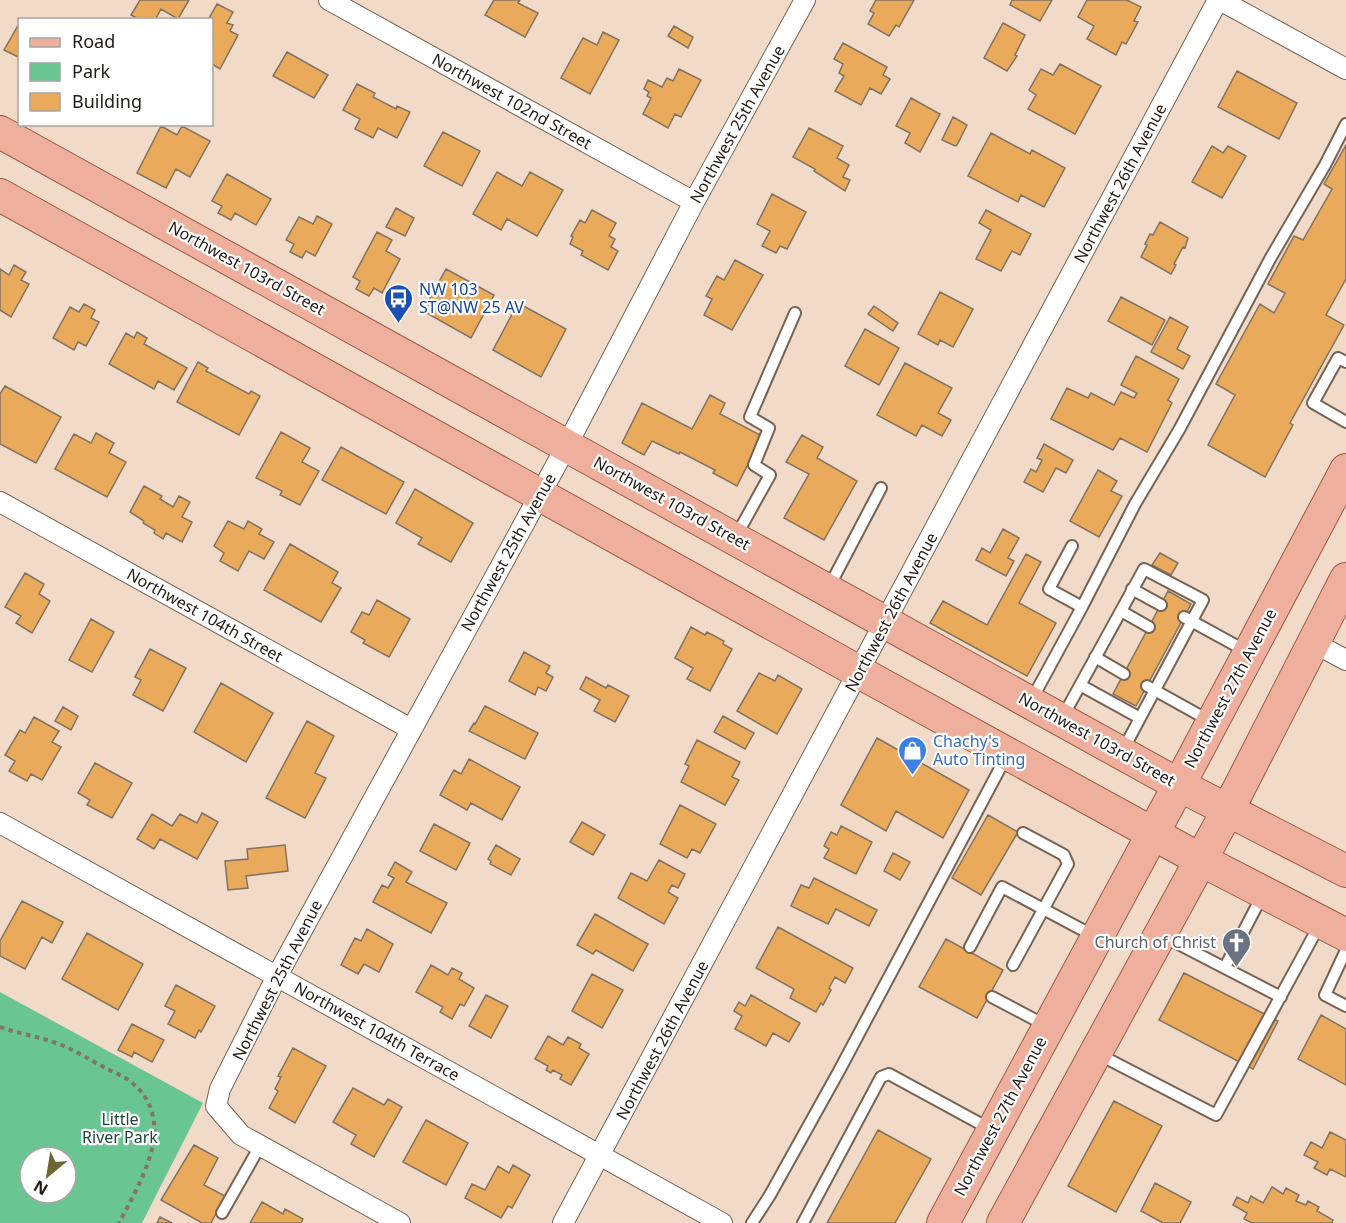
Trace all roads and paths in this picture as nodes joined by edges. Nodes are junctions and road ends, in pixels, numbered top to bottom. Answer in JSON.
{"nodes":[{"id":1,"x":329,"y":0,"type":"edge"},
{"id":2,"x":805,"y":0,"type":"edge"},
{"id":3,"x":1219,"y":0,"type":"edge"},
{"id":4,"x":1346,"y":69,"type":"edge"},
{"id":5,"x":1346,"y":124,"type":"edge"},
{"id":6,"x":0,"y":132,"type":"edge"},
{"id":7,"x":0,"y":195,"type":"edge"},
{"id":8,"x":694,"y":202,"type":"junction"},
{"id":9,"x":795,"y":313,"type":"dead end"},
{"id":10,"x":1346,"y":362,"type":"edge"},
{"id":11,"x":1346,"y":422,"type":"edge"},
{"id":12,"x":567,"y":445,"type":"junction"},
{"id":13,"x":1346,"y":470,"type":"edge"},
{"id":14,"x":881,"y":488,"type":"dead end"},
{"id":15,"x":539,"y":496,"type":"junction"},
{"id":16,"x":0,"y":502,"type":"edge"},
{"id":17,"x":735,"y":538,"type":"junction"},
{"id":18,"x":1072,"y":546,"type":"dead end"},
{"id":19,"x":1346,"y":579,"type":"edge"},
{"id":20,"x":1132,"y":589,"type":"junction"},
{"id":21,"x":828,"y":590,"type":"junction"},
{"id":22,"x":1161,"y":605,"type":"dead end"},
{"id":23,"x":1082,"y":608,"type":"junction"},
{"id":24,"x":1120,"y":611,"type":"junction"},
{"id":25,"x":1188,"y":619,"type":"junction"},
{"id":26,"x":886,"y":622,"type":"junction"},
{"id":27,"x":1149,"y":627,"type":"dead end"},
{"id":28,"x":1314,"y":643,"type":"junction"},
{"id":29,"x":1249,"y":653,"type":"junction"},
{"id":30,"x":1095,"y":657,"type":"junction"},
{"id":31,"x":1346,"y":660,"type":"edge"},
{"id":32,"x":859,"y":672,"type":"junction"},
{"id":33,"x":1124,"y":674,"type":"dead end"},
{"id":34,"x":1080,"y":685,"type":"junction"},
{"id":35,"x":1151,"y":688,"type":"junction"},
{"id":36,"x":1030,"y":702,"type":"junction"},
{"id":37,"x":1140,"y":718,"type":"junction"},
{"id":38,"x":1060,"y":720,"type":"junction"},
{"id":39,"x":1212,"y":722,"type":"junction"},
{"id":40,"x":411,"y":729,"type":"junction"},
{"id":41,"x":1008,"y":753,"type":"junction"},
{"id":42,"x":1121,"y":753,"type":"junction"},
{"id":43,"x":1179,"y":785,"type":"junction"},
{"id":44,"x":1228,"y":810,"type":"junction"},
{"id":45,"x":0,"y":823,"type":"edge"},
{"id":46,"x":1023,"y":833,"type":"dead end"},
{"id":47,"x":1153,"y":833,"type":"junction"},
{"id":48,"x":1201,"y":860,"type":"junction"},
{"id":49,"x":1346,"y":871,"type":"edge"},
{"id":50,"x":1264,"y":892,"type":"junction"},
{"id":51,"x":1044,"y":909,"type":"junction"},
{"id":52,"x":1334,"y":928,"type":"edge"},
{"id":53,"x":1160,"y":934,"type":"junction"},
{"id":54,"x":1097,"y":937,"type":"junction"},
{"id":55,"x":970,"y":946,"type":"dead end"},
{"id":56,"x":1346,"y":950,"type":"edge"},
{"id":57,"x":1013,"y":966,"type":"dead end"},
{"id":58,"x":1225,"y":967,"type":"junction"},
{"id":59,"x":277,"y":976,"type":"junction"},
{"id":60,"x":992,"y":997,"type":"dead end"},
{"id":61,"x":1281,"y":997,"type":"junction"},
{"id":62,"x":1346,"y":1006,"type":"edge"},
{"id":63,"x":0,"y":1027,"type":"edge"},
{"id":64,"x":1048,"y":1027,"type":"junction"},
{"id":65,"x":1095,"y":1053,"type":"junction"},
{"id":66,"x":993,"y":1130,"type":"junction"},
{"id":67,"x":260,"y":1146,"type":"junction"},
{"id":68,"x":601,"y":1154,"type":"junction"},
{"id":69,"x":222,"y":1213,"type":"dead end"},
{"id":70,"x":119,"y":1223,"type":"edge"},
{"id":71,"x":400,"y":1223,"type":"edge"},
{"id":72,"x":563,"y":1223,"type":"edge"},
{"id":73,"x":722,"y":1223,"type":"edge"},
{"id":74,"x":752,"y":1223,"type":"edge"},
{"id":75,"x":803,"y":1223,"type":"edge"},
{"id":76,"x":943,"y":1223,"type":"edge"},
{"id":77,"x":1003,"y":1223,"type":"edge"}],
"edges":[{"from":1,"to":8,"type":"street","name":"Northwest 102nd Street"},
{"from":2,"to":8,"type":"street","name":"Northwest 25th Avenue"},
{"from":3,"to":4,"type":"street"},
{"from":3,"to":26,"type":"street","name":"Northwest 26th Avenue"},
{"from":5,"to":23,"type":"lane"},
{"from":6,"to":12,"type":"main road","name":"Northwest 103rd Street"},
{"from":7,"to":15,"type":"main road"},
{"from":8,"to":12,"type":"street","name":"Northwest 25th Avenue"},
{"from":9,"to":17,"type":"lane"},
{"from":10,"to":11,"type":"lane"},
{"from":12,"to":15,"type":"street","name":"Northwest 25th Avenue"},
{"from":12,"to":17,"type":"main road","name":"Northwest 103rd Street"},
{"from":13,"to":29,"type":"main road","name":"Northwest 27th Avenue"},
{"from":14,"to":21,"type":"lane"},
{"from":15,"to":32,"type":"main road"},
{"from":15,"to":40,"type":"street","name":"Northwest 25th Avenue"},
{"from":16,"to":40,"type":"street","name":"Northwest 104th Street"},
{"from":17,"to":21,"type":"main road","name":"Northwest 103rd Street"},
{"from":18,"to":23,"type":"lane"},
{"from":19,"to":28,"type":"main road"},
{"from":20,"to":22,"type":"lane"},
{"from":20,"to":24,"type":"lane"},
{"from":20,"to":25,"type":"lane"},
{"from":21,"to":26,"type":"main road","name":"Northwest 103rd Street"},
{"from":23,"to":36,"type":"lane"},
{"from":24,"to":27,"type":"lane"},
{"from":24,"to":30,"type":"lane"},
{"from":25,"to":29,"type":"lane"},
{"from":25,"to":35,"type":"lane"},
{"from":26,"to":32,"type":"street","name":"Northwest 26th Avenue"},
{"from":26,"to":36,"type":"main road","name":"Northwest 103rd Street"},
{"from":28,"to":31,"type":"street"},
{"from":28,"to":44,"type":"main road"},
{"from":29,"to":39,"type":"main road","name":"Northwest 27th Avenue"},
{"from":30,"to":33,"type":"lane"},
{"from":30,"to":34,"type":"lane"},
{"from":32,"to":41,"type":"main road"},
{"from":32,"to":68,"type":"street","name":"Northwest 26th Avenue"},
{"from":34,"to":37,"type":"lane"},
{"from":34,"to":38,"type":"lane"},
{"from":35,"to":37,"type":"lane"},
{"from":35,"to":39,"type":"lane"},
{"from":36,"to":38,"type":"main road","name":"Northwest 103rd Street"},
{"from":37,"to":42,"type":"lane"},
{"from":38,"to":42,"type":"main road","name":"Northwest 103rd Street"},
{"from":39,"to":43,"type":"main road","name":"Northwest 27th Avenue"},
{"from":40,"to":59,"type":"street","name":"Northwest 25th Avenue"},
{"from":41,"to":47,"type":"main road"},
{"from":41,"to":74,"type":"lane"},
{"from":42,"to":43,"type":"main road","name":"Northwest 103rd Street"},
{"from":43,"to":44,"type":"main road","name":"Northwest 103rd Street"},
{"from":43,"to":47,"type":"main road","name":"Northwest 27th Avenue"},
{"from":44,"to":48,"type":"main road"},
{"from":44,"to":49,"type":"main road","name":"Northwest 103rd Street"},
{"from":45,"to":59,"type":"street","name":"Northwest 104th Terrace"},
{"from":46,"to":51,"type":"lane"},
{"from":47,"to":48,"type":"main road"},
{"from":47,"to":54,"type":"main road","name":"Northwest 27th Avenue"},
{"from":48,"to":50,"type":"main road"},
{"from":48,"to":53,"type":"main road"},
{"from":50,"to":52,"type":"main road"},
{"from":50,"to":58,"type":"lane"},
{"from":51,"to":54,"type":"lane"},
{"from":51,"to":55,"type":"lane"},
{"from":51,"to":57,"type":"lane"},
{"from":52,"to":61,"type":"lane"},
{"from":53,"to":58,"type":"lane"},
{"from":53,"to":65,"type":"main road"},
{"from":54,"to":64,"type":"main road","name":"Northwest 27th Avenue"},
{"from":56,"to":62,"type":"lane"},
{"from":58,"to":61,"type":"lane"},
{"from":59,"to":67,"type":"street","name":"Northwest 25th Avenue"},
{"from":59,"to":68,"type":"street","name":"Northwest 104th Terrace"},
{"from":60,"to":64,"type":"lane"},
{"from":61,"to":65,"type":"lane"},
{"from":63,"to":70,"type":"path"},
{"from":64,"to":66,"type":"main road","name":"Northwest 27th Avenue"},
{"from":65,"to":77,"type":"main road"},
{"from":66,"to":75,"type":"lane"},
{"from":66,"to":76,"type":"main road","name":"Northwest 27th Avenue"},
{"from":67,"to":69,"type":"lane"},
{"from":67,"to":71,"type":"street"},
{"from":68,"to":72,"type":"street","name":"Northwest 26th Avenue"},
{"from":68,"to":73,"type":"street","name":"Northwest 104th Terrace"}]}
